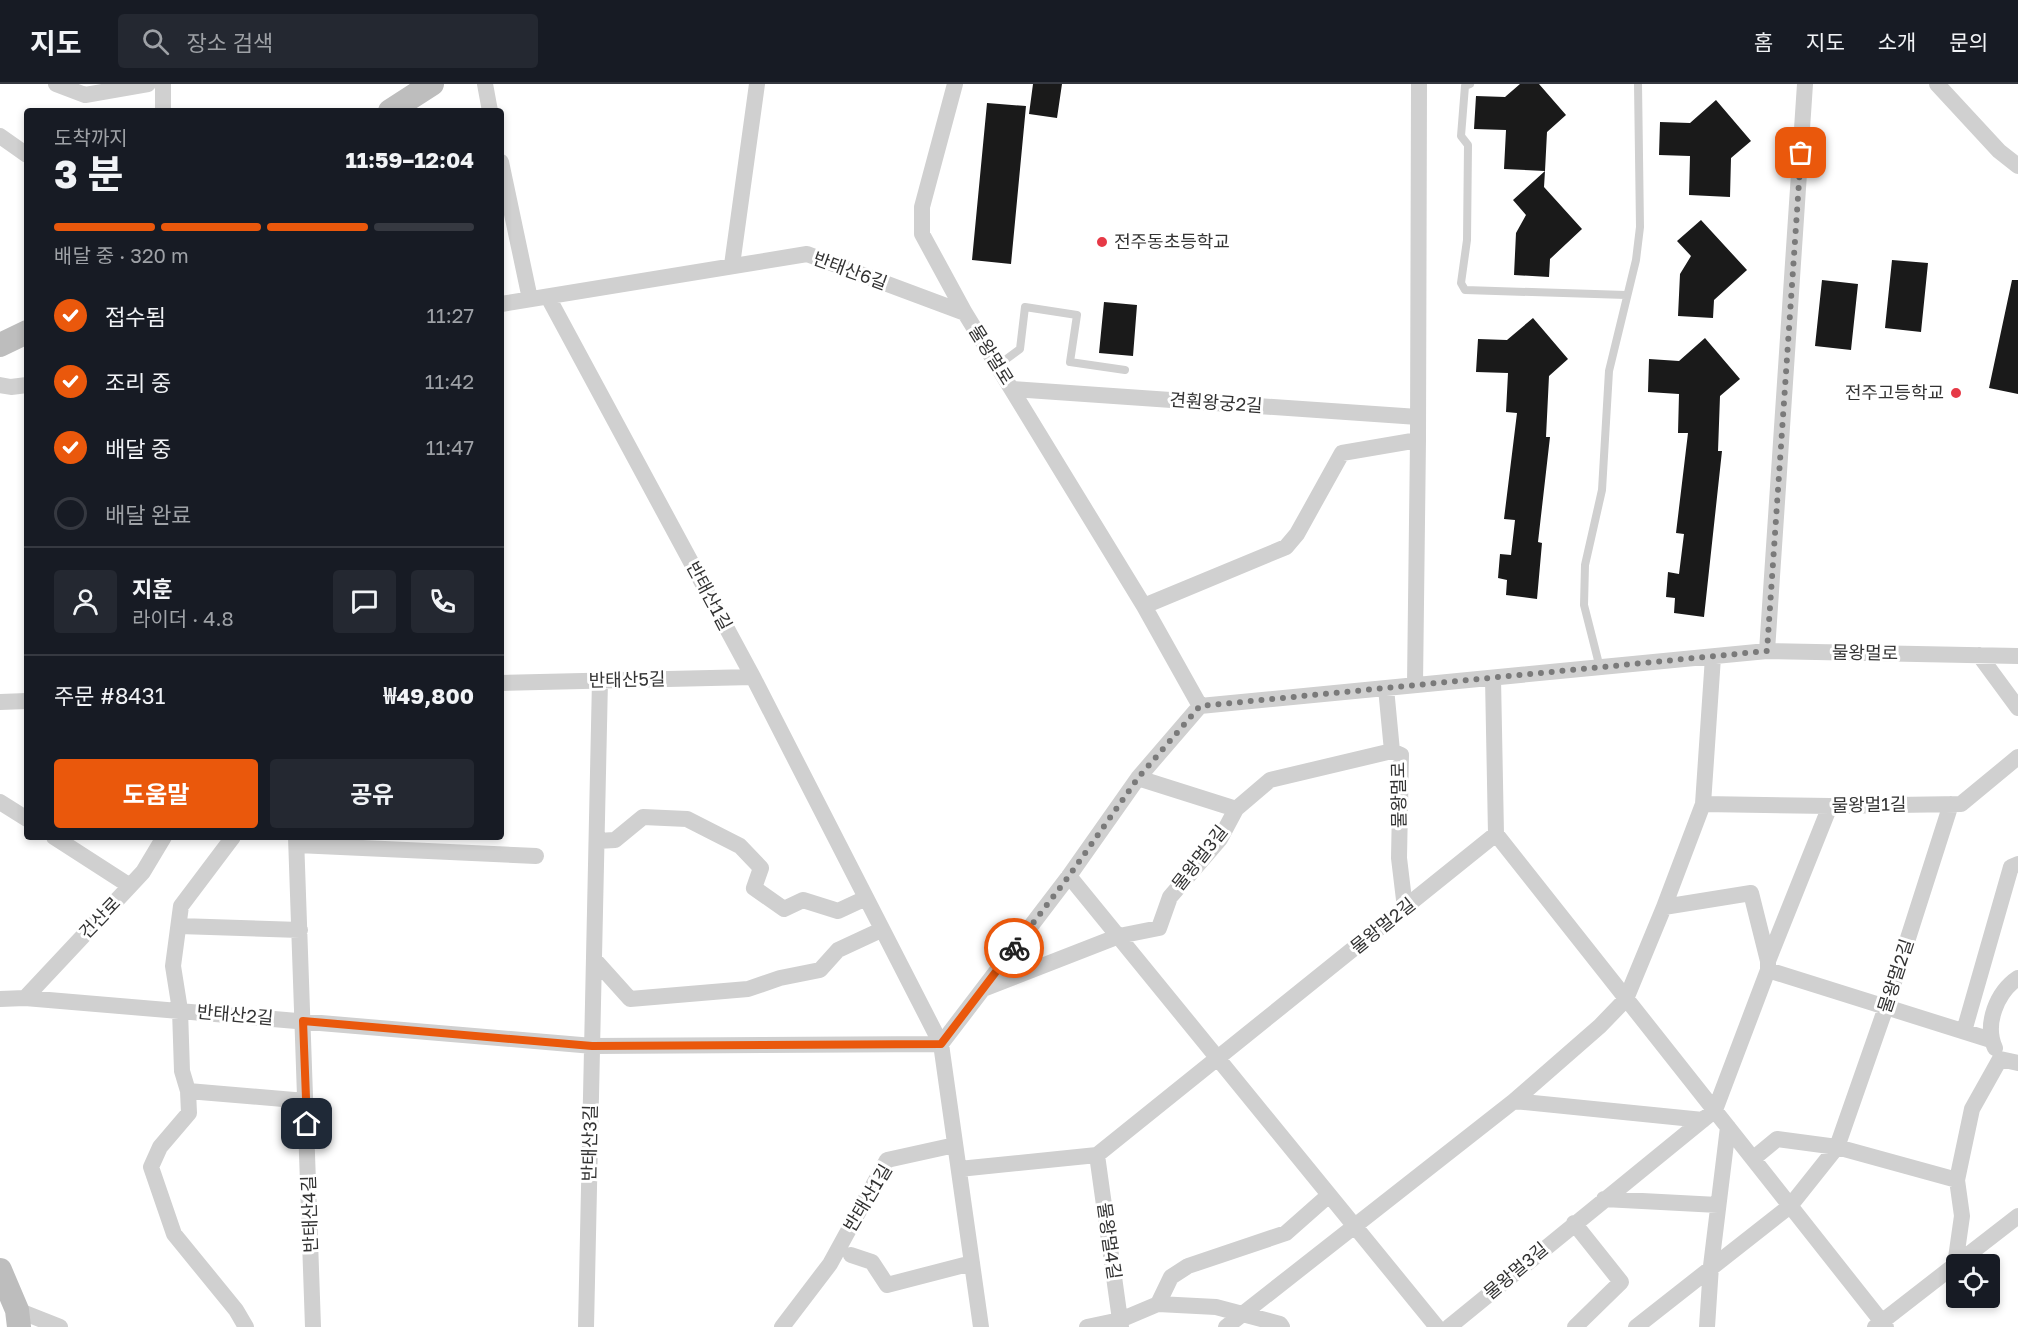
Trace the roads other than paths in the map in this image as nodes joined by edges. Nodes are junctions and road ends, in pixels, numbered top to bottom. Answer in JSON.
{"nodes":[{"id":1,"x":56,"y":84,"type":"edge"},
{"id":2,"x":148,"y":84,"type":"edge"},
{"id":3,"x":163,"y":84,"type":"edge"},
{"id":4,"x":432,"y":84,"type":"edge"},
{"id":5,"x":485,"y":84,"type":"edge"},
{"id":6,"x":757,"y":84,"type":"edge"},
{"id":7,"x":955,"y":84,"type":"edge"},
{"id":8,"x":1419,"y":84,"type":"edge"},
{"id":9,"x":1470,"y":84,"type":"edge"},
{"id":10,"x":1638,"y":84,"type":"edge"},
{"id":11,"x":1805,"y":84,"type":"edge"},
{"id":12,"x":1937,"y":84,"type":"edge"},
{"id":13,"x":163,"y":108,"type":"edge"},
{"id":14,"x":395,"y":108,"type":"edge"},
{"id":15,"x":489,"y":108,"type":"edge"},
{"id":16,"x":0,"y":136,"type":"edge"},
{"id":17,"x":24,"y":153,"type":"edge"},
{"id":18,"x":2018,"y":166,"type":"edge"},
{"id":19,"x":504,"y":176,"type":"edge"},
{"id":20,"x":732,"y":265,"type":"junction"},
{"id":21,"x":1626,"y":295,"type":"junction"},
{"id":22,"x":548,"y":297,"type":"junction"},
{"id":23,"x":530,"y":299,"type":"junction"},
{"id":24,"x":504,"y":303,"type":"edge"},
{"id":25,"x":965,"y":313,"type":"junction"},
{"id":26,"x":24,"y":333,"type":"edge"},
{"id":27,"x":0,"y":345,"type":"edge"},
{"id":28,"x":997,"y":366,"type":"junction"},
{"id":29,"x":1125,"y":370,"type":"dead end"},
{"id":30,"x":0,"y":385,"type":"edge"},
{"id":31,"x":24,"y":385,"type":"edge"},
{"id":32,"x":1013,"y":389,"type":"junction"},
{"id":33,"x":1418,"y":417,"type":"junction"},
{"id":34,"x":1419,"y":440,"type":"junction"},
{"id":35,"x":1144,"y":606,"type":"junction"},
{"id":36,"x":1767,"y":651,"type":"junction"},
{"id":37,"x":1979,"y":655,"type":"junction"},
{"id":38,"x":2018,"y":656,"type":"edge"},
{"id":39,"x":1713,"y":657,"type":"junction"},
{"id":40,"x":1600,"y":668,"type":"junction"},
{"id":41,"x":753,"y":677,"type":"junction"},
{"id":42,"x":1493,"y":678,"type":"junction"},
{"id":43,"x":600,"y":680,"type":"junction"},
{"id":44,"x":504,"y":683,"type":"edge"},
{"id":45,"x":1414,"y":685,"type":"junction"},
{"id":46,"x":1386,"y":688,"type":"junction"},
{"id":47,"x":24,"y":701,"type":"edge"},
{"id":48,"x":0,"y":702,"type":"edge"},
{"id":49,"x":1200,"y":706,"type":"junction"},
{"id":50,"x":2018,"y":708,"type":"edge"},
{"id":51,"x":1392,"y":751,"type":"junction"},
{"id":52,"x":2018,"y":757,"type":"edge"},
{"id":53,"x":1138,"y":778,"type":"junction"},
{"id":54,"x":0,"y":802,"type":"edge"},
{"id":55,"x":1703,"y":804,"type":"junction"},
{"id":56,"x":1951,"y":804,"type":"junction"},
{"id":57,"x":1830,"y":806,"type":"junction"},
{"id":58,"x":1236,"y":809,"type":"junction"},
{"id":59,"x":24,"y":817,"type":"edge"},
{"id":60,"x":1496,"y":834,"type":"junction"},
{"id":61,"x":59,"y":840,"type":"edge"},
{"id":62,"x":162,"y":840,"type":"edge"},
{"id":63,"x":231,"y":840,"type":"edge"},
{"id":64,"x":297,"y":841,"type":"edge"},
{"id":65,"x":597,"y":841,"type":"junction"},
{"id":66,"x":536,"y":856,"type":"dead end"},
{"id":67,"x":2018,"y":864,"type":"edge"},
{"id":68,"x":1069,"y":876,"type":"junction"},
{"id":69,"x":130,"y":886,"type":"junction"},
{"id":70,"x":866,"y":898,"type":"junction"},
{"id":71,"x":1405,"y":908,"type":"junction"},
{"id":72,"x":1664,"y":908,"type":"junction"},
{"id":73,"x":179,"y":926,"type":"junction"},
{"id":74,"x":300,"y":930,"type":"junction"},
{"id":75,"x":881,"y":930,"type":"junction"},
{"id":76,"x":1119,"y":936,"type":"junction"},
{"id":77,"x":594,"y":959,"type":"junction"},
{"id":78,"x":1768,"y":966,"type":"junction"},
{"id":79,"x":2018,"y":978,"type":"edge"},
{"id":80,"x":982,"y":989,"type":"junction"},
{"id":81,"x":25,"y":998,"type":"junction"},
{"id":82,"x":0,"y":999,"type":"edge"},
{"id":83,"x":1626,"y":999,"type":"junction"},
{"id":84,"x":1886,"y":1007,"type":"junction"},
{"id":85,"x":180,"y":1010,"type":"junction"},
{"id":86,"x":303,"y":1021,"type":"junction"},
{"id":87,"x":1964,"y":1031,"type":"junction"},
{"id":88,"x":1991,"y":1040,"type":"junction"},
{"id":89,"x":941,"y":1044,"type":"junction"},
{"id":90,"x":592,"y":1046,"type":"junction"},
{"id":91,"x":1219,"y":1059,"type":"junction"},
{"id":92,"x":2000,"y":1059,"type":"junction"},
{"id":93,"x":2018,"y":1063,"type":"edge"},
{"id":94,"x":188,"y":1091,"type":"junction"},
{"id":95,"x":306,"y":1101,"type":"junction"},
{"id":96,"x":1514,"y":1101,"type":"junction"},
{"id":97,"x":1709,"y":1115,"type":"junction"},
{"id":98,"x":1728,"y":1127,"type":"junction"},
{"id":99,"x":955,"y":1145,"type":"junction"},
{"id":100,"x":1837,"y":1147,"type":"junction"},
{"id":101,"x":1097,"y":1155,"type":"junction"},
{"id":102,"x":1754,"y":1158,"type":"junction"},
{"id":103,"x":959,"y":1169,"type":"junction"},
{"id":104,"x":1957,"y":1180,"type":"junction"},
{"id":105,"x":1329,"y":1195,"type":"junction"},
{"id":106,"x":1604,"y":1199,"type":"junction"},
{"id":107,"x":1718,"y":1205,"type":"junction"},
{"id":108,"x":1790,"y":1206,"type":"junction"},
{"id":109,"x":2018,"y":1216,"type":"edge"},
{"id":110,"x":1579,"y":1219,"type":"junction"},
{"id":111,"x":1354,"y":1226,"type":"junction"},
{"id":112,"x":1957,"y":1254,"type":"edge"},
{"id":113,"x":1969,"y":1254,"type":"edge"},
{"id":114,"x":850,"y":1255,"type":"dead end"},
{"id":115,"x":972,"y":1263,"type":"junction"},
{"id":116,"x":1711,"y":1266,"type":"junction"},
{"id":117,"x":0,"y":1270,"type":"edge"},
{"id":118,"x":1946,"y":1272,"type":"edge"},
{"id":119,"x":1158,"y":1304,"type":"junction"},
{"id":120,"x":12,"y":1309,"type":"edge"},
{"id":121,"x":1243,"y":1314,"type":"junction"},
{"id":122,"x":1120,"y":1323,"type":"edge"},
{"id":123,"x":1881,"y":1325,"type":"edge"},
{"id":124,"x":60,"y":1327,"type":"edge"},
{"id":125,"x":246,"y":1327,"type":"edge"},
{"id":126,"x":313,"y":1327,"type":"edge"},
{"id":127,"x":586,"y":1327,"type":"edge"},
{"id":128,"x":782,"y":1327,"type":"edge"},
{"id":129,"x":981,"y":1327,"type":"edge"},
{"id":130,"x":1087,"y":1327,"type":"edge"},
{"id":131,"x":1226,"y":1327,"type":"edge"},
{"id":132,"x":1282,"y":1327,"type":"edge"},
{"id":133,"x":1437,"y":1327,"type":"edge"},
{"id":134,"x":1449,"y":1327,"type":"edge"},
{"id":135,"x":1575,"y":1327,"type":"edge"},
{"id":136,"x":1636,"y":1327,"type":"edge"},
{"id":137,"x":1707,"y":1327,"type":"edge"}],
"edges":[{"from":1,"to":2,"type":"street"},
{"from":3,"to":13,"type":"street"},
{"from":4,"to":14,"type":"street"},
{"from":5,"to":15,"type":"street"},
{"from":6,"to":20,"type":"street"},
{"from":7,"to":25,"type":"street","name":"물왕멀로"},
{"from":8,"to":33,"type":"street"},
{"from":9,"to":21,"type":"lane"},
{"from":10,"to":21,"type":"lane"},
{"from":11,"to":36,"type":"street"},
{"from":12,"to":18,"type":"street"},
{"from":16,"to":17,"type":"street"},
{"from":19,"to":23,"type":"street"},
{"from":20,"to":22,"type":"street","name":"반태산6길"},
{"from":20,"to":25,"type":"street","name":"반태산6길"},
{"from":21,"to":40,"type":"lane"},
{"from":22,"to":23,"type":"street","name":"반태산6길"},
{"from":22,"to":41,"type":"street","name":"반태산1길"},
{"from":23,"to":24,"type":"street","name":"반태산6길"},
{"from":25,"to":28,"type":"street","name":"물왕멀로"},
{"from":26,"to":27,"type":"street"},
{"from":28,"to":29,"type":"lane"},
{"from":28,"to":32,"type":"street","name":"물왕멀로"},
{"from":30,"to":31,"type":"street"},
{"from":32,"to":33,"type":"street","name":"견훤왕궁2길"},
{"from":32,"to":35,"type":"street","name":"물왕멀로"},
{"from":33,"to":34,"type":"street"},
{"from":34,"to":35,"type":"street"},
{"from":34,"to":45,"type":"street"},
{"from":35,"to":49,"type":"street","name":"물왕멀로"},
{"from":36,"to":37,"type":"street","name":"물왕멀로"},
{"from":36,"to":39,"type":"street","name":"물왕멀로"},
{"from":37,"to":38,"type":"street","name":"물왕멀로"},
{"from":37,"to":50,"type":"street"},
{"from":39,"to":40,"type":"street","name":"물왕멀로"},
{"from":39,"to":55,"type":"street"},
{"from":40,"to":42,"type":"street","name":"물왕멀로"},
{"from":41,"to":43,"type":"street","name":"반태산5길"},
{"from":41,"to":70,"type":"street","name":"반태산1길"},
{"from":42,"to":45,"type":"street","name":"물왕멀로"},
{"from":42,"to":60,"type":"street"},
{"from":43,"to":44,"type":"street","name":"반태산5길"},
{"from":43,"to":65,"type":"street","name":"반태산3길"},
{"from":45,"to":46,"type":"street","name":"물왕멀로"},
{"from":46,"to":49,"type":"street","name":"물왕멀로"},
{"from":46,"to":51,"type":"street","name":"물왕멀로"},
{"from":47,"to":48,"type":"street"},
{"from":49,"to":53,"type":"street"},
{"from":51,"to":58,"type":"street","name":"물왕멀3길"},
{"from":51,"to":71,"type":"street","name":"물왕멀로"},
{"from":52,"to":56,"type":"street","name":"물왕멀1길"},
{"from":53,"to":58,"type":"street"},
{"from":53,"to":68,"type":"street"},
{"from":54,"to":59,"type":"street"},
{"from":55,"to":57,"type":"street","name":"물왕멀1길"},
{"from":55,"to":72,"type":"street"},
{"from":56,"to":57,"type":"street","name":"물왕멀1길"},
{"from":56,"to":84,"type":"street","name":"물왕멀2길"},
{"from":57,"to":78,"type":"street"},
{"from":58,"to":76,"type":"street","name":"물왕멀3길"},
{"from":60,"to":71,"type":"street","name":"물왕멀2길"},
{"from":60,"to":83,"type":"street"},
{"from":61,"to":69,"type":"street","name":"건산로"},
{"from":62,"to":69,"type":"street"},
{"from":63,"to":73,"type":"street","name":"반태산2길"},
{"from":64,"to":66,"type":"street","name":"반태산4길"},
{"from":64,"to":74,"type":"street","name":"반태산4길"},
{"from":65,"to":70,"type":"street"},
{"from":65,"to":77,"type":"street","name":"반태산3길"},
{"from":67,"to":87,"type":"street"},
{"from":68,"to":76,"type":"street"},
{"from":68,"to":80,"type":"street"},
{"from":69,"to":81,"type":"street","name":"건산로"},
{"from":70,"to":75,"type":"street","name":"반태산1길"},
{"from":71,"to":91,"type":"street","name":"물왕멀2길"},
{"from":72,"to":78,"type":"street"},
{"from":72,"to":83,"type":"street"},
{"from":73,"to":74,"type":"street"},
{"from":73,"to":85,"type":"street","name":"반태산2길"},
{"from":74,"to":86,"type":"street","name":"반태산4길"},
{"from":75,"to":77,"type":"street"},
{"from":75,"to":89,"type":"street","name":"반태산1길"},
{"from":76,"to":80,"type":"street","name":"물왕멀3길"},
{"from":76,"to":91,"type":"street"},
{"from":77,"to":90,"type":"street","name":"반태산3길"},
{"from":78,"to":84,"type":"street"},
{"from":78,"to":97,"type":"street"},
{"from":79,"to":88,"type":"street"},
{"from":80,"to":89,"type":"street"},
{"from":81,"to":82,"type":"street"},
{"from":81,"to":85,"type":"street","name":"반태산2길"},
{"from":83,"to":96,"type":"street"},
{"from":83,"to":97,"type":"street"},
{"from":84,"to":87,"type":"street"},
{"from":84,"to":100,"type":"street","name":"물왕멀2길"},
{"from":85,"to":86,"type":"street","name":"반태산2길"},
{"from":85,"to":94,"type":"street","name":"반태산2길"},
{"from":86,"to":90,"type":"street","name":"반태산2길"},
{"from":86,"to":95,"type":"street","name":"반태산4길"},
{"from":87,"to":88,"type":"street"},
{"from":88,"to":92,"type":"street"},
{"from":89,"to":90,"type":"street","name":"반태산2길"},
{"from":89,"to":99,"type":"street","name":"반태산1길"},
{"from":90,"to":127,"type":"street","name":"반태산3길"},
{"from":91,"to":101,"type":"street"},
{"from":91,"to":105,"type":"street"},
{"from":92,"to":93,"type":"street"},
{"from":92,"to":104,"type":"street"},
{"from":94,"to":95,"type":"street"},
{"from":94,"to":125,"type":"street","name":"반태산2길"},
{"from":95,"to":126,"type":"street","name":"반태산4길"},
{"from":96,"to":97,"type":"street"},
{"from":96,"to":111,"type":"street"},
{"from":97,"to":98,"type":"street"},
{"from":97,"to":106,"type":"street"},
{"from":98,"to":102,"type":"street"},
{"from":98,"to":107,"type":"street"},
{"from":99,"to":103,"type":"street","name":"반태산1길"},
{"from":99,"to":128,"type":"street","name":"반태산1길"},
{"from":100,"to":102,"type":"street"},
{"from":100,"to":104,"type":"street"},
{"from":100,"to":108,"type":"street","name":"물왕멀2길"},
{"from":101,"to":103,"type":"street"},
{"from":101,"to":122,"type":"street","name":"물왕멀4길"},
{"from":102,"to":108,"type":"street"},
{"from":103,"to":115,"type":"street","name":"반태산1길"},
{"from":104,"to":112,"type":"street"},
{"from":105,"to":111,"type":"street"},
{"from":105,"to":119,"type":"street"},
{"from":106,"to":107,"type":"street"},
{"from":106,"to":110,"type":"street"},
{"from":107,"to":116,"type":"street"},
{"from":108,"to":116,"type":"street","name":"물왕멀2길"},
{"from":108,"to":123,"type":"street"},
{"from":109,"to":113,"type":"street"},
{"from":110,"to":134,"type":"street","name":"물왕멀3길"},
{"from":110,"to":135,"type":"street"},
{"from":111,"to":121,"type":"street"},
{"from":111,"to":133,"type":"street"},
{"from":114,"to":115,"type":"street","name":"반태산1길"},
{"from":115,"to":129,"type":"street","name":"반태산1길"},
{"from":116,"to":136,"type":"street"},
{"from":116,"to":137,"type":"street"},
{"from":117,"to":120,"type":"street"},
{"from":118,"to":123,"type":"street"},
{"from":119,"to":121,"type":"street"},
{"from":119,"to":122,"type":"street"},
{"from":120,"to":124,"type":"street"},
{"from":121,"to":131,"type":"street"},
{"from":121,"to":132,"type":"street"},
{"from":122,"to":130,"type":"street"}]}
